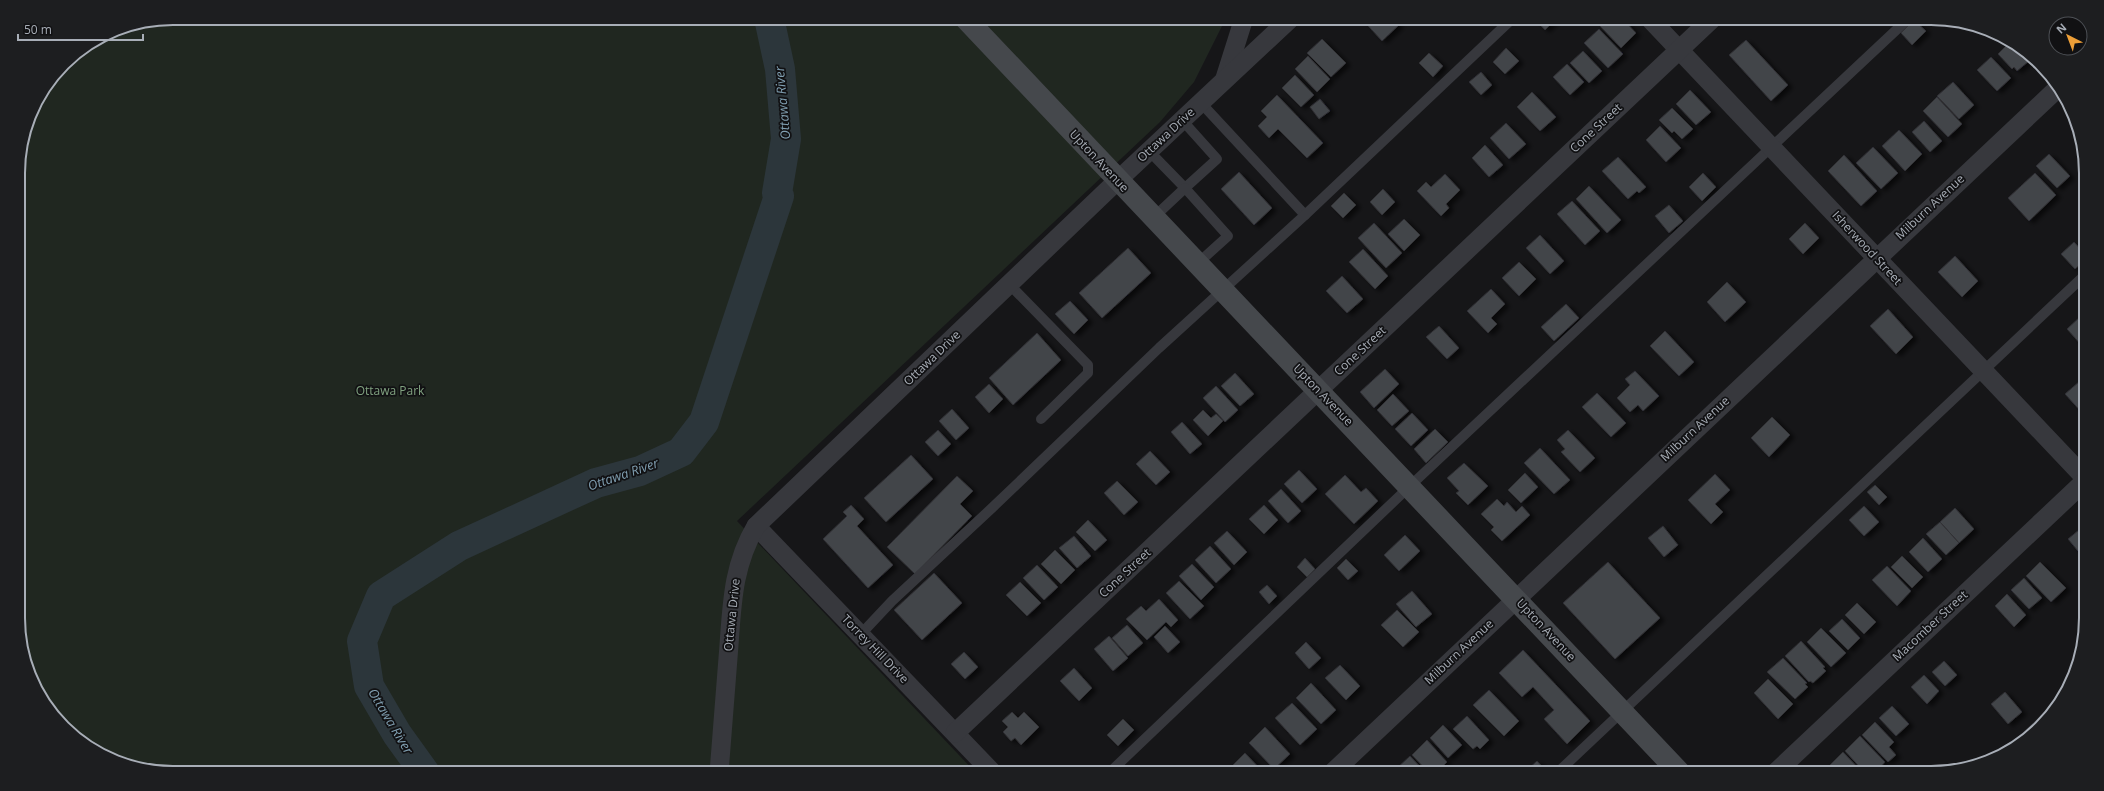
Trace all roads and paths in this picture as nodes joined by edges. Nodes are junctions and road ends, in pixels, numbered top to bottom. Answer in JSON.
{"nodes":[{"id":1,"x":972,"y":25,"type":"edge"},
{"id":2,"x":1242,"y":25,"type":"edge"},
{"id":3,"x":1284,"y":25,"type":"edge"},
{"id":4,"x":1505,"y":25,"type":"edge"},
{"id":5,"x":1656,"y":25,"type":"edge"},
{"id":6,"x":1706,"y":25,"type":"edge"},
{"id":7,"x":1902,"y":25,"type":"edge"},
{"id":8,"x":1680,"y":50,"type":"junction"},
{"id":9,"x":1224,"y":81,"type":"junction"},
{"id":10,"x":2054,"y":91,"type":"edge"},
{"id":11,"x":1200,"y":103,"type":"junction"},
{"id":12,"x":1182,"y":120,"type":"junction"},
{"id":13,"x":1772,"y":147,"type":"junction"},
{"id":14,"x":1148,"y":151,"type":"junction"},
{"id":15,"x":1117,"y":181,"type":"junction"},
{"id":16,"x":1185,"y":188,"type":"junction"},
{"id":17,"x":1305,"y":215,"type":"junction"},
{"id":18,"x":1153,"y":218,"type":"junction"},
{"id":19,"x":1876,"y":258,"type":"junction"},
{"id":20,"x":1197,"y":264,"type":"junction"},
{"id":21,"x":2079,"y":281,"type":"edge"},
{"id":22,"x":1009,"y":284,"type":"junction"},
{"id":23,"x":1222,"y":290,"type":"junction"},
{"id":24,"x":1983,"y":370,"type":"junction"},
{"id":25,"x":1318,"y":390,"type":"junction"},
{"id":26,"x":1041,"y":419,"type":"dead end"},
{"id":27,"x":2079,"y":472,"type":"edge"},
{"id":28,"x":1410,"y":486,"type":"junction"},
{"id":29,"x":2079,"y":486,"type":"edge"},
{"id":30,"x":756,"y":526,"type":"junction"},
{"id":31,"x":1516,"y":598,"type":"junction"},
{"id":32,"x":861,"y":634,"type":"junction"},
{"id":33,"x":1622,"y":711,"type":"junction"},
{"id":34,"x":955,"y":733,"type":"junction"},
{"id":35,"x":719,"y":766,"type":"edge"},
{"id":36,"x":986,"y":766,"type":"edge"},
{"id":37,"x":1116,"y":766,"type":"edge"},
{"id":38,"x":1339,"y":766,"type":"edge"},
{"id":39,"x":1564,"y":766,"type":"edge"},
{"id":40,"x":1673,"y":766,"type":"edge"},
{"id":41,"x":1782,"y":766,"type":"edge"}],
"edges":[{"from":1,"to":15,"type":"street","name":"Upton Avenue"},
{"from":2,"to":9,"type":"street"},
{"from":3,"to":9,"type":"street","name":"Ottawa Drive"},
{"from":4,"to":17,"type":"lane"},
{"from":5,"to":8,"type":"street","name":"Isherwood Street"},
{"from":6,"to":8,"type":"street","name":"Cone Street"},
{"from":7,"to":13,"type":"lane"},
{"from":8,"to":13,"type":"street","name":"Isherwood Street"},
{"from":8,"to":25,"type":"street","name":"Cone Street"},
{"from":9,"to":11,"type":"street","name":"Ottawa Drive"},
{"from":10,"to":19,"type":"street","name":"Milburn Avenue"},
{"from":11,"to":12,"type":"street","name":"Ottawa Drive"},
{"from":11,"to":17,"type":"lane"},
{"from":12,"to":14,"type":"street","name":"Ottawa Drive"},
{"from":12,"to":16,"type":"lane"},
{"from":13,"to":19,"type":"street","name":"Isherwood Street"},
{"from":13,"to":28,"type":"lane"},
{"from":14,"to":15,"type":"street","name":"Ottawa Drive"},
{"from":14,"to":16,"type":"lane"},
{"from":15,"to":18,"type":"street","name":"Upton Avenue"},
{"from":15,"to":22,"type":"street","name":"Ottawa Drive"},
{"from":16,"to":18,"type":"lane"},
{"from":16,"to":20,"type":"lane"},
{"from":17,"to":23,"type":"lane"},
{"from":18,"to":20,"type":"street","name":"Upton Avenue"},
{"from":19,"to":24,"type":"street","name":"Isherwood Street"},
{"from":19,"to":31,"type":"street","name":"Milburn Avenue"},
{"from":20,"to":23,"type":"street","name":"Upton Avenue"},
{"from":21,"to":24,"type":"lane"},
{"from":22,"to":26,"type":"lane"},
{"from":22,"to":30,"type":"street","name":"Ottawa Drive"},
{"from":23,"to":25,"type":"street","name":"Upton Avenue"},
{"from":23,"to":32,"type":"lane"},
{"from":24,"to":27,"type":"street","name":"Isherwood Street"},
{"from":24,"to":33,"type":"lane"},
{"from":25,"to":28,"type":"street","name":"Upton Avenue"},
{"from":25,"to":34,"type":"street","name":"Cone Street"},
{"from":28,"to":31,"type":"street","name":"Upton Avenue"},
{"from":28,"to":37,"type":"lane"},
{"from":29,"to":41,"type":"street","name":"Macomber Street"},
{"from":30,"to":32,"type":"street","name":"Torrey Hill Drive"},
{"from":30,"to":35,"type":"street","name":"Ottawa Drive"},
{"from":31,"to":33,"type":"street","name":"Upton Avenue"},
{"from":31,"to":38,"type":"street","name":"Milburn Avenue"},
{"from":32,"to":34,"type":"street","name":"Torrey Hill Drive"},
{"from":33,"to":39,"type":"lane"},
{"from":33,"to":40,"type":"street","name":"Upton Avenue"},
{"from":34,"to":36,"type":"street","name":"Torrey Hill Drive"}]}
